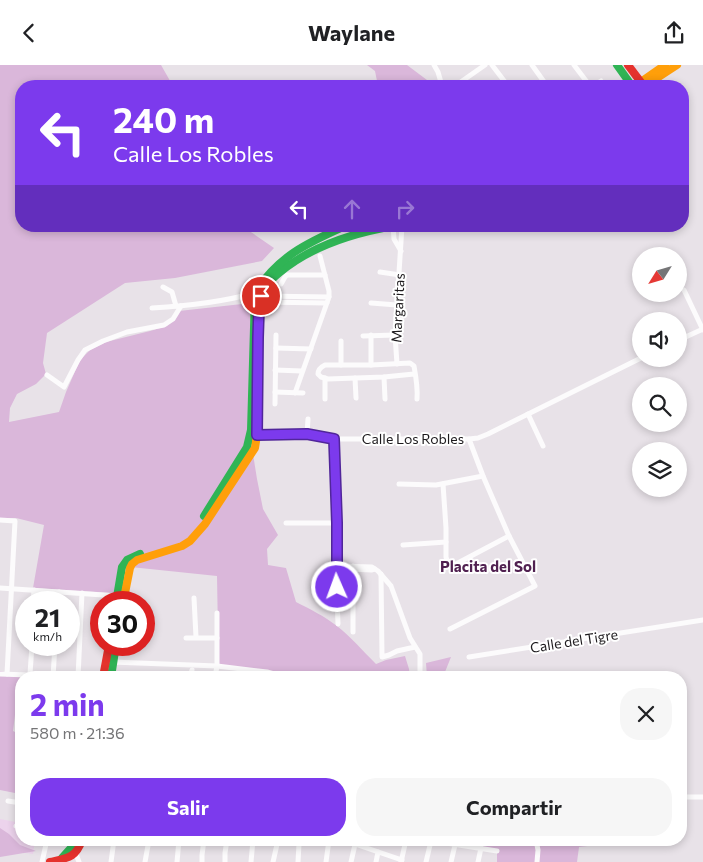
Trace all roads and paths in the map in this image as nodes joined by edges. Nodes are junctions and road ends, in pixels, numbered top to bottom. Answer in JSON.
{"nodes":[{"id":1,"x":434,"y":65,"type":"edge"},
{"id":2,"x":485,"y":65,"type":"edge"},
{"id":3,"x":492,"y":65,"type":"edge"},
{"id":4,"x":532,"y":65,"type":"edge"},
{"id":5,"x":574,"y":65,"type":"edge"},
{"id":6,"x":617,"y":65,"type":"edge"},
{"id":7,"x":628,"y":65,"type":"edge"},
{"id":8,"x":666,"y":65,"type":"edge"},
{"id":9,"x":677,"y":65,"type":"edge"},
{"id":10,"x":440,"y":80,"type":"edge"},
{"id":11,"x":464,"y":80,"type":"edge"},
{"id":12,"x":503,"y":80,"type":"edge"},
{"id":13,"x":543,"y":80,"type":"edge"},
{"id":14,"x":587,"y":80,"type":"edge"},
{"id":15,"x":634,"y":80,"type":"edge"},
{"id":16,"x":636,"y":80,"type":"edge"},
{"id":17,"x":646,"y":80,"type":"edge"},
{"id":18,"x":648,"y":80,"type":"edge"},
{"id":19,"x":331,"y":232,"type":"edge"},
{"id":20,"x":363,"y":232,"type":"edge"},
{"id":21,"x":394,"y":232,"type":"edge"},
{"id":22,"x":402,"y":232,"type":"edge"},
{"id":23,"x":401,"y":252,"type":"junction"},
{"id":24,"x":320,"y":256,"type":"dead end"},
{"id":25,"x":380,"y":273,"type":"dead end"},
{"id":26,"x":325,"y":275,"type":"junction"},
{"id":27,"x":400,"y":275,"type":"junction"},
{"id":28,"x":281,"y":284,"type":"dead end"},
{"id":29,"x":163,"y":287,"type":"dead end"},
{"id":30,"x":259,"y":297,"type":"junction"},
{"id":31,"x":688,"y":298,"type":"edge"},
{"id":32,"x":328,"y":300,"type":"junction"},
{"id":33,"x":371,"y":303,"type":"dead end"},
{"id":34,"x":397,"y":305,"type":"junction"},
{"id":35,"x":178,"y":306,"type":"junction"},
{"id":36,"x":152,"y":308,"type":"dead end"},
{"id":37,"x":703,"y":329,"type":"edge"},
{"id":38,"x":276,"y":335,"type":"dead end"},
{"id":39,"x":362,"y":335,"type":"dead end"},
{"id":40,"x":370,"y":335,"type":"junction"},
{"id":41,"x":395,"y":335,"type":"junction"},
{"id":42,"x":687,"y":336,"type":"edge"},
{"id":43,"x":341,"y":341,"type":"dead end"},
{"id":44,"x":276,"y":348,"type":"junction"},
{"id":45,"x":311,"y":349,"type":"junction"},
{"id":46,"x":632,"y":362,"type":"edge"},
{"id":47,"x":397,"y":364,"type":"junction"},
{"id":48,"x":341,"y":365,"type":"junction"},
{"id":49,"x":371,"y":365,"type":"junction"},
{"id":50,"x":275,"y":370,"type":"junction"},
{"id":51,"x":302,"y":371,"type":"junction"},
{"id":52,"x":414,"y":374,"type":"junction"},
{"id":53,"x":48,"y":375,"type":"dead end"},
{"id":54,"x":384,"y":377,"type":"junction"},
{"id":55,"x":325,"y":378,"type":"junction"},
{"id":56,"x":355,"y":378,"type":"junction"},
{"id":57,"x":275,"y":392,"type":"junction"},
{"id":58,"x":294,"y":393,"type":"junction"},
{"id":59,"x":304,"y":393,"type":"dead end"},
{"id":60,"x":356,"y":398,"type":"dead end"},
{"id":61,"x":325,"y":399,"type":"dead end"},
{"id":62,"x":385,"y":399,"type":"dead end"},
{"id":63,"x":417,"y":399,"type":"dead end"},
{"id":64,"x":275,"y":404,"type":"dead end"},
{"id":65,"x":528,"y":414,"type":"junction"},
{"id":66,"x":308,"y":419,"type":"dead end"},
{"id":67,"x":307,"y":434,"type":"junction"},
{"id":68,"x":257,"y":435,"type":"junction"},
{"id":69,"x":334,"y":439,"type":"junction"},
{"id":70,"x":469,"y":439,"type":"junction"},
{"id":71,"x":543,"y":446,"type":"dead end"},
{"id":72,"x":483,"y":476,"type":"junction"},
{"id":73,"x":399,"y":484,"type":"dead end"},
{"id":74,"x":443,"y":484,"type":"junction"},
{"id":75,"x":0,"y":520,"type":"edge"},
{"id":76,"x":286,"y":523,"type":"dead end"},
{"id":77,"x":337,"y":523,"type":"junction"},
{"id":78,"x":509,"y":536,"type":"junction"},
{"id":79,"x":446,"y":542,"type":"junction"},
{"id":80,"x":403,"y":545,"type":"dead end"},
{"id":81,"x":336,"y":568,"type":"junction"},
{"id":82,"x":353,"y":568,"type":"junction"},
{"id":83,"x":381,"y":574,"type":"junction"},
{"id":84,"x":124,"y":576,"type":"junction"},
{"id":85,"x":0,"y":588,"type":"edge"},
{"id":86,"x":10,"y":589,"type":"junction"},
{"id":87,"x":34,"y":590,"type":"joint"},
{"id":88,"x":46,"y":591,"type":"edge"},
{"id":89,"x":121,"y":591,"type":"edge"},
{"id":90,"x":82,"y":593,"type":"joint"},
{"id":91,"x":90,"y":594,"type":"edge"},
{"id":92,"x":194,"y":597,"type":"dead end"},
{"id":93,"x":216,"y":613,"type":"dead end"},
{"id":94,"x":703,"y":620,"type":"edge"},
{"id":95,"x":338,"y":623,"type":"dead end"},
{"id":96,"x":450,"y":629,"type":"dead end"},
{"id":97,"x":353,"y":632,"type":"dead end"},
{"id":98,"x":196,"y":637,"type":"junction"},
{"id":99,"x":186,"y":638,"type":"dead end"},
{"id":100,"x":217,"y":638,"type":"junction"},
{"id":101,"x":415,"y":647,"type":"junction"},
{"id":102,"x":31,"y":656,"type":"edge"},
{"id":103,"x":54,"y":656,"type":"edge"},
{"id":104,"x":109,"y":656,"type":"edge"},
{"id":105,"x":112,"y":656,"type":"edge"},
{"id":106,"x":469,"y":657,"type":"dead end"},
{"id":107,"x":110,"y":661,"type":"junction"},
{"id":108,"x":217,"y":666,"type":"junction"},
{"id":109,"x":30,"y":671,"type":"edge"},
{"id":110,"x":53,"y":671,"type":"edge"},
{"id":111,"x":78,"y":671,"type":"edge"},
{"id":112,"x":106,"y":671,"type":"edge"},
{"id":113,"x":111,"y":671,"type":"edge"},
{"id":114,"x":216,"y":671,"type":"edge"},
{"id":115,"x":244,"y":671,"type":"edge"},
{"id":116,"x":420,"y":671,"type":"edge"},
{"id":117,"x":0,"y":673,"type":"edge"},
{"id":118,"x":7,"y":674,"type":"junction"},
{"id":119,"x":15,"y":674,"type":"edge"},
{"id":120,"x":687,"y":797,"type":"edge"},
{"id":121,"x":703,"y":797,"type":"edge"},
{"id":122,"x":8,"y":801,"type":"dead end"},
{"id":123,"x":15,"y":802,"type":"edge"},
{"id":124,"x":46,"y":846,"type":"edge"},
{"id":125,"x":74,"y":846,"type":"edge"},
{"id":126,"x":80,"y":846,"type":"edge"},
{"id":127,"x":113,"y":846,"type":"edge"},
{"id":128,"x":148,"y":846,"type":"edge"},
{"id":129,"x":178,"y":846,"type":"edge"},
{"id":130,"x":203,"y":846,"type":"edge"},
{"id":131,"x":226,"y":846,"type":"edge"},
{"id":132,"x":252,"y":846,"type":"edge"},
{"id":133,"x":277,"y":846,"type":"edge"},
{"id":134,"x":299,"y":846,"type":"edge"},
{"id":135,"x":329,"y":846,"type":"edge"},
{"id":136,"x":355,"y":846,"type":"edge"},
{"id":137,"x":365,"y":846,"type":"edge"},
{"id":138,"x":405,"y":846,"type":"edge"},
{"id":139,"x":428,"y":846,"type":"edge"},
{"id":140,"x":455,"y":846,"type":"edge"},
{"id":141,"x":464,"y":846,"type":"edge"},
{"id":142,"x":537,"y":846,"type":"edge"},
{"id":143,"x":481,"y":848,"type":"junction"},
{"id":144,"x":74,"y":851,"type":"junction"},
{"id":145,"x":497,"y":851,"type":"dead end"},
{"id":146,"x":378,"y":852,"type":"junction"},
{"id":147,"x":401,"y":861,"type":"edge"},
{"id":148,"x":42,"y":862,"type":"edge"},
{"id":149,"x":50,"y":862,"type":"edge"},
{"id":150,"x":79,"y":862,"type":"edge"},
{"id":151,"x":111,"y":862,"type":"edge"},
{"id":152,"x":145,"y":862,"type":"edge"},
{"id":153,"x":177,"y":862,"type":"edge"},
{"id":154,"x":202,"y":862,"type":"edge"},
{"id":155,"x":225,"y":862,"type":"edge"},
{"id":156,"x":251,"y":862,"type":"edge"},
{"id":157,"x":273,"y":862,"type":"edge"},
{"id":158,"x":298,"y":862,"type":"edge"},
{"id":159,"x":326,"y":862,"type":"edge"},
{"id":160,"x":351,"y":862,"type":"edge"},
{"id":161,"x":376,"y":862,"type":"edge"},
{"id":162,"x":426,"y":862,"type":"edge"},
{"id":163,"x":451,"y":862,"type":"edge"},
{"id":164,"x":478,"y":862,"type":"edge"},
{"id":165,"x":537,"y":862,"type":"edge"}],
"edges":[{"from":1,"to":10,"type":"street"},
{"from":2,"to":11,"type":"street"},
{"from":3,"to":12,"type":"street"},
{"from":4,"to":13,"type":"street"},
{"from":5,"to":14,"type":"street"},
{"from":6,"to":15,"type":"street"},
{"from":7,"to":16,"type":"street"},
{"from":8,"to":17,"type":"street"},
{"from":9,"to":18,"type":"street"},
{"from":19,"to":30,"type":"street"},
{"from":20,"to":30,"type":"street"},
{"from":21,"to":23,"type":"street","name":"Margaritas"},
{"from":22,"to":23,"type":"street","name":"Margaritas"},
{"from":23,"to":27,"type":"street","name":"Margaritas"},
{"from":24,"to":26,"type":"street"},
{"from":25,"to":27,"type":"street"},
{"from":26,"to":28,"type":"street"},
{"from":26,"to":32,"type":"street"},
{"from":27,"to":34,"type":"street","name":"Margaritas"},
{"from":29,"to":35,"type":"street"},
{"from":30,"to":32,"type":"street"},
{"from":30,"to":35,"type":"street"},
{"from":30,"to":68,"type":"street"},
{"from":30,"to":84,"type":"street"},
{"from":31,"to":37,"type":"street"},
{"from":32,"to":45,"type":"street"},
{"from":33,"to":34,"type":"street"},
{"from":34,"to":41,"type":"street","name":"Margaritas"},
{"from":35,"to":36,"type":"street"},
{"from":35,"to":53,"type":"street"},
{"from":37,"to":42,"type":"street"},
{"from":38,"to":44,"type":"street"},
{"from":39,"to":40,"type":"street"},
{"from":40,"to":41,"type":"street"},
{"from":40,"to":49,"type":"street"},
{"from":41,"to":47,"type":"street","name":"Margaritas"},
{"from":43,"to":48,"type":"street"},
{"from":44,"to":45,"type":"street"},
{"from":44,"to":50,"type":"street"},
{"from":45,"to":51,"type":"street"},
{"from":46,"to":65,"type":"street","name":"Calle Los Robles"},
{"from":47,"to":49,"type":"street"},
{"from":47,"to":52,"type":"street"},
{"from":48,"to":49,"type":"street"},
{"from":48,"to":55,"type":"street"},
{"from":50,"to":51,"type":"street"},
{"from":50,"to":57,"type":"street"},
{"from":51,"to":58,"type":"street"},
{"from":52,"to":54,"type":"street"},
{"from":52,"to":63,"type":"street"},
{"from":54,"to":56,"type":"street"},
{"from":54,"to":62,"type":"street"},
{"from":55,"to":56,"type":"street"},
{"from":55,"to":61,"type":"street"},
{"from":56,"to":60,"type":"street"},
{"from":57,"to":58,"type":"street"},
{"from":57,"to":64,"type":"street"},
{"from":58,"to":59,"type":"street"},
{"from":65,"to":70,"type":"street","name":"Calle Los Robles"},
{"from":65,"to":71,"type":"street"},
{"from":66,"to":67,"type":"street"},
{"from":67,"to":68,"type":"street","name":"Calle Los Robles"},
{"from":67,"to":69,"type":"street","name":"Calle Los Robles"},
{"from":68,"to":84,"type":"street"},
{"from":69,"to":70,"type":"street","name":"Calle Los Robles"},
{"from":69,"to":77,"type":"street"},
{"from":70,"to":72,"type":"street"},
{"from":72,"to":74,"type":"street"},
{"from":72,"to":78,"type":"street"},
{"from":73,"to":74,"type":"street"},
{"from":74,"to":79,"type":"street"},
{"from":75,"to":86,"type":"street"},
{"from":76,"to":77,"type":"street"},
{"from":77,"to":81,"type":"street"},
{"from":78,"to":79,"type":"street"},
{"from":78,"to":96,"type":"street"},
{"from":79,"to":80,"type":"street"},
{"from":81,"to":82,"type":"street"},
{"from":81,"to":95,"type":"street"},
{"from":82,"to":83,"type":"street"},
{"from":82,"to":97,"type":"street"},
{"from":83,"to":101,"type":"street"},
{"from":83,"to":101,"type":"street"},
{"from":84,"to":89,"type":"street"},
{"from":85,"to":86,"type":"street"},
{"from":86,"to":87,"type":"street"},
{"from":86,"to":118,"type":"street"},
{"from":87,"to":88,"type":"street"},
{"from":90,"to":91,"type":"street"},
{"from":90,"to":111,"type":"street"},
{"from":92,"to":98,"type":"street"},
{"from":93,"to":100,"type":"street"},
{"from":94,"to":106,"type":"street","name":"Calle del Tigre"},
{"from":98,"to":99,"type":"street"},
{"from":98,"to":100,"type":"street"},
{"from":100,"to":108,"type":"street"},
{"from":101,"to":116,"type":"street"},
{"from":102,"to":109,"type":"street"},
{"from":103,"to":110,"type":"street"},
{"from":104,"to":107,"type":"street"},
{"from":105,"to":107,"type":"street"},
{"from":107,"to":108,"type":"street"},
{"from":107,"to":112,"type":"street"},
{"from":107,"to":113,"type":"street"},
{"from":108,"to":114,"type":"street"},
{"from":108,"to":115,"type":"street"},
{"from":117,"to":118,"type":"street"},
{"from":118,"to":119,"type":"street"},
{"from":120,"to":121,"type":"street"},
{"from":122,"to":123,"type":"street"},
{"from":124,"to":148,"type":"street"},
{"from":125,"to":144,"type":"street"},
{"from":126,"to":144,"type":"street"},
{"from":127,"to":151,"type":"street"},
{"from":128,"to":152,"type":"street"},
{"from":129,"to":153,"type":"street"},
{"from":130,"to":154,"type":"street"},
{"from":131,"to":155,"type":"street"},
{"from":132,"to":156,"type":"street"},
{"from":133,"to":157,"type":"street"},
{"from":134,"to":158,"type":"street"},
{"from":135,"to":159,"type":"street"},
{"from":136,"to":160,"type":"street"},
{"from":137,"to":146,"type":"street"},
{"from":138,"to":147,"type":"street"},
{"from":139,"to":162,"type":"street"},
{"from":140,"to":163,"type":"street"},
{"from":141,"to":143,"type":"street"},
{"from":142,"to":165,"type":"street"},
{"from":143,"to":145,"type":"street"},
{"from":143,"to":164,"type":"street"},
{"from":144,"to":149,"type":"street"},
{"from":144,"to":150,"type":"street"},
{"from":146,"to":147,"type":"street"},
{"from":146,"to":161,"type":"street"}]}
